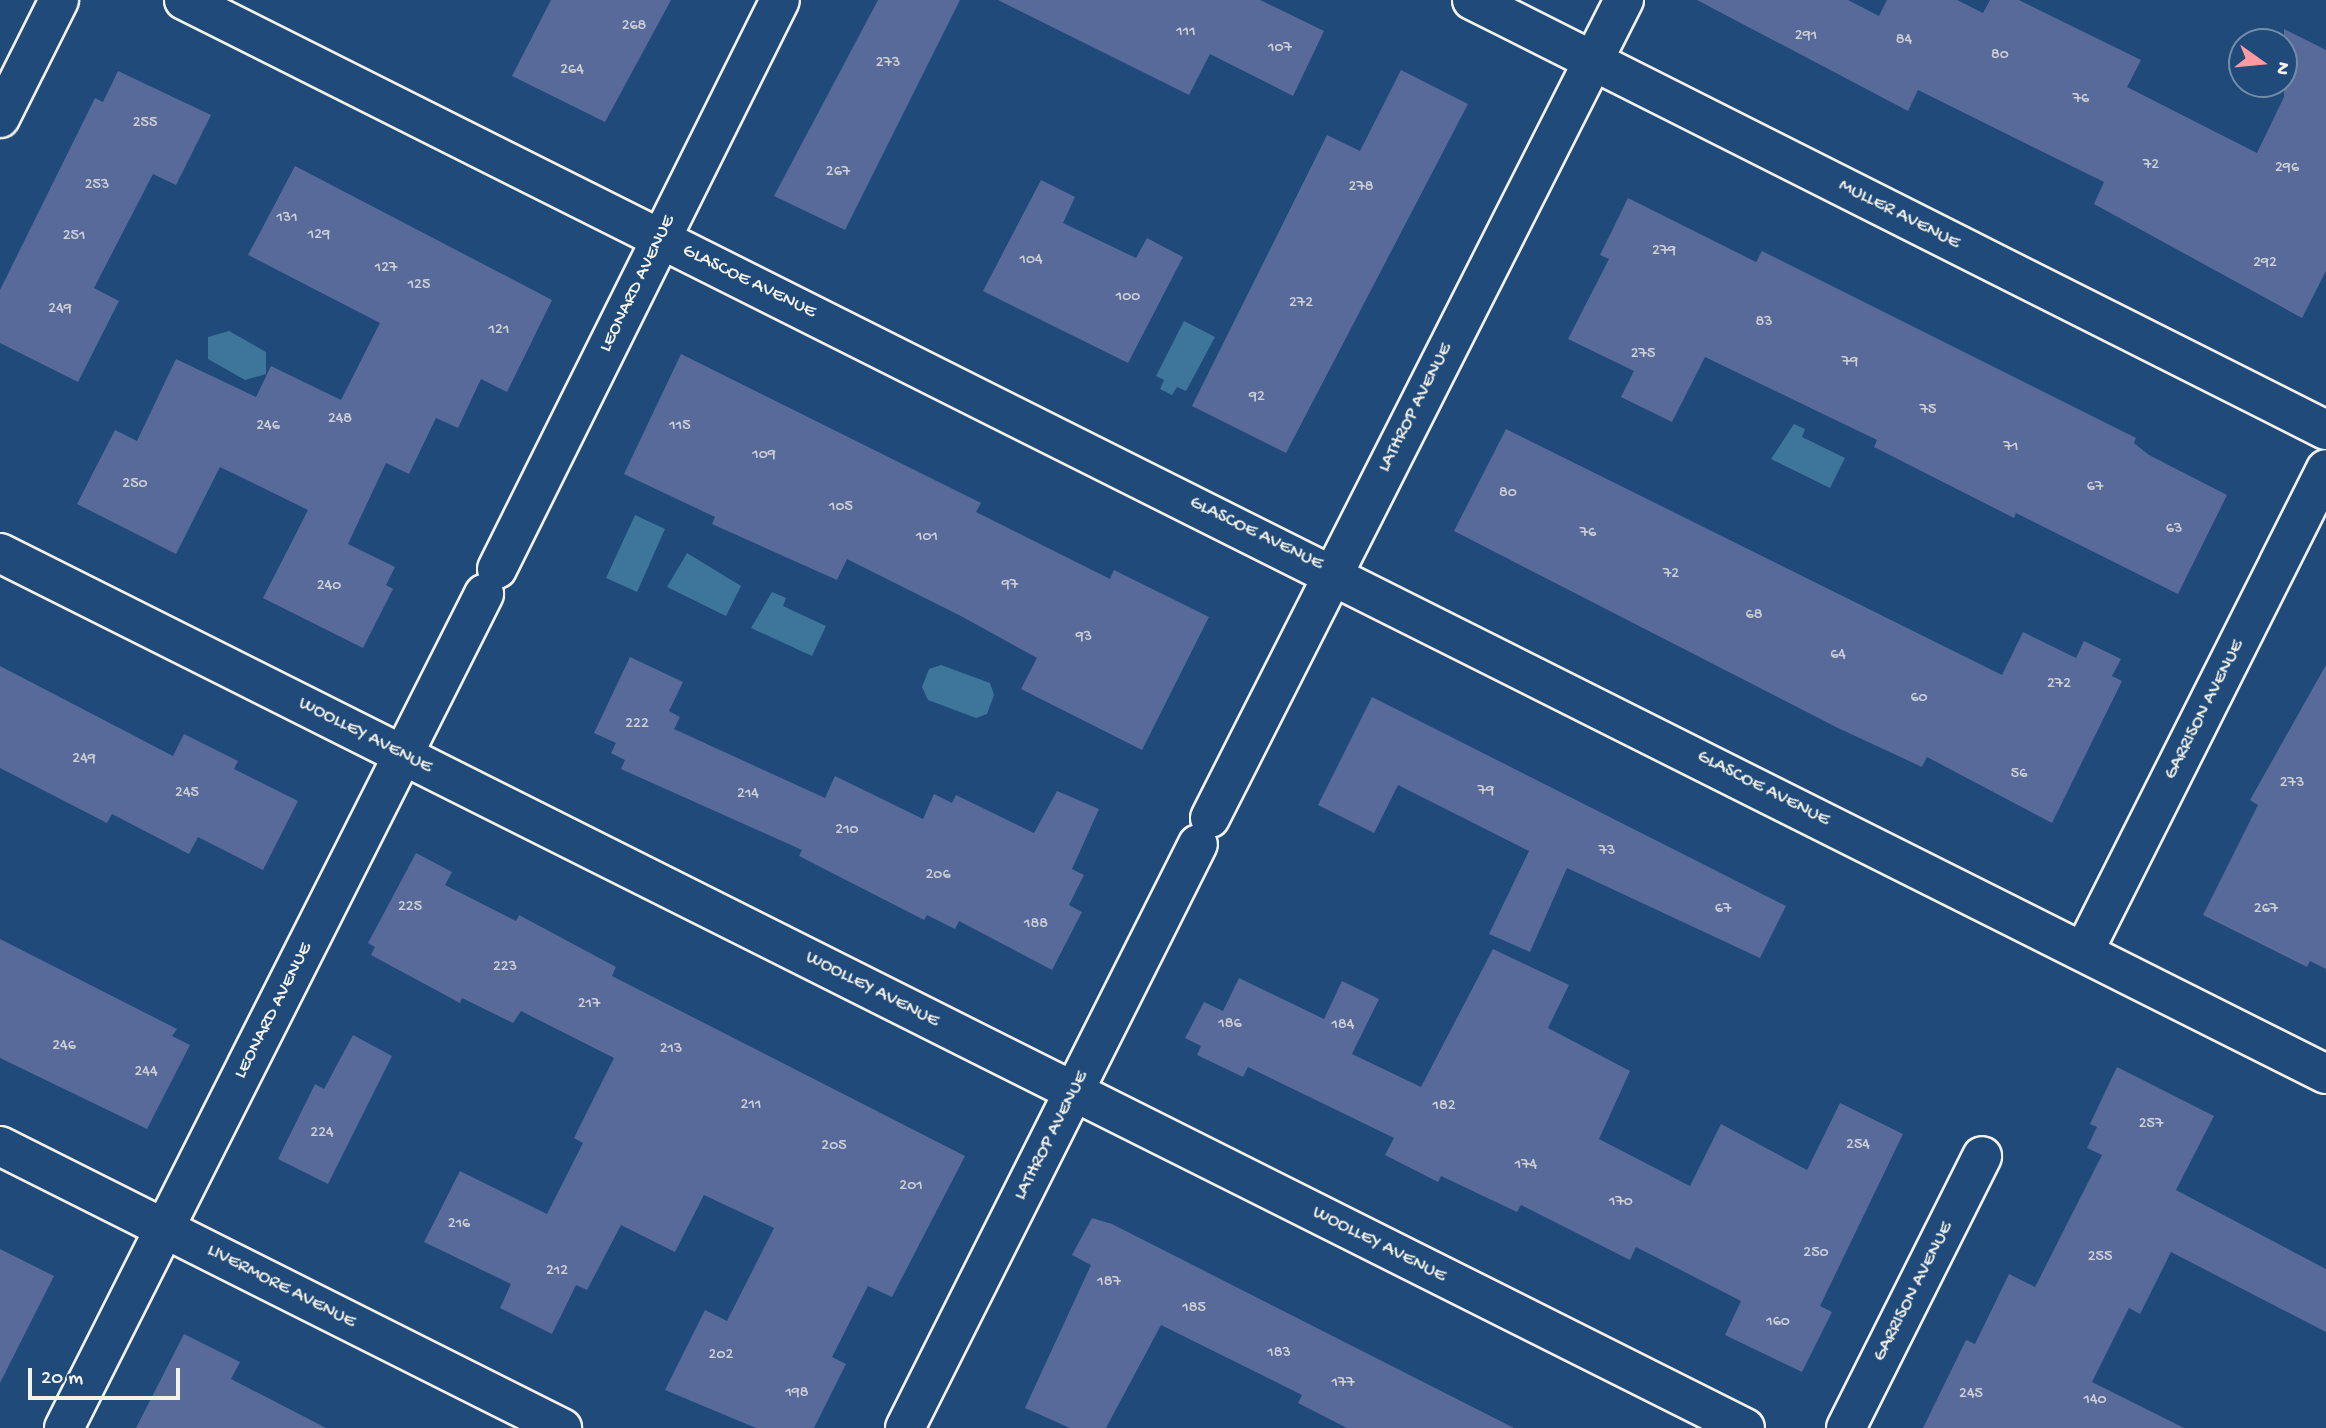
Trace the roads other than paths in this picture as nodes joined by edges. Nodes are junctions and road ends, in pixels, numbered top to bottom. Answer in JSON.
{"nodes":[{"id":1,"x":59,"y":0,"type":"edge"},
{"id":2,"x":184,"y":0,"type":"edge"},
{"id":3,"x":780,"y":0,"type":"edge"},
{"id":4,"x":1472,"y":0,"type":"edge"},
{"id":5,"x":1623,"y":0,"type":"edge"},
{"id":6,"x":1592,"y":60,"type":"junction"},
{"id":7,"x":0,"y":118,"type":"edge"},
{"id":8,"x":661,"y":238,"type":"junction"},
{"id":9,"x":2326,"y":430,"type":"edge"},
{"id":10,"x":2326,"y":469,"type":"edge"},
{"id":11,"x":0,"y":553,"type":"edge"},
{"id":12,"x":1333,"y":573,"type":"junction"},
{"id":13,"x":403,"y":755,"type":"junction"},
{"id":14,"x":2084,"y":951,"type":"junction"},
{"id":15,"x":2326,"y":1074,"type":"edge"},
{"id":16,"x":1074,"y":1091,"type":"junction"},
{"id":17,"x":0,"y":1146,"type":"edge"},
{"id":18,"x":1982,"y":1156,"type":"dead end"},
{"id":19,"x":164,"y":1228,"type":"junction"},
{"id":20,"x":64,"y":1428,"type":"edge"},
{"id":21,"x":562,"y":1428,"type":"edge"},
{"id":22,"x":905,"y":1428,"type":"edge"},
{"id":23,"x":1745,"y":1428,"type":"edge"},
{"id":24,"x":1846,"y":1428,"type":"edge"}],
"edges":[{"from":1,"to":7,"type":"street"},
{"from":2,"to":8,"type":"street","name":"GLASCOE AVENUE"},
{"from":3,"to":8,"type":"street","name":"LEONARD AVENUE"},
{"from":4,"to":6,"type":"street","name":"MULLER AVENUE"},
{"from":5,"to":6,"type":"street","name":"LATHROP AVENUE"},
{"from":6,"to":9,"type":"street","name":"MULLER AVENUE"},
{"from":6,"to":12,"type":"street","name":"LATHROP AVENUE"},
{"from":8,"to":12,"type":"street","name":"GLASCOE AVENUE"},
{"from":8,"to":13,"type":"street","name":"LEONARD AVENUE"},
{"from":10,"to":14,"type":"street","name":"GARRISON AVENUE"},
{"from":11,"to":13,"type":"street","name":"WOOLLEY AVENUE"},
{"from":12,"to":14,"type":"street","name":"GLASCOE AVENUE"},
{"from":12,"to":16,"type":"street","name":"LATHROP AVENUE"},
{"from":13,"to":16,"type":"street","name":"WOOLLEY AVENUE"},
{"from":13,"to":19,"type":"street","name":"LEONARD AVENUE"},
{"from":14,"to":15,"type":"street","name":"GLASCOE AVENUE"},
{"from":16,"to":22,"type":"street","name":"LATHROP AVENUE"},
{"from":16,"to":23,"type":"street","name":"WOOLLEY AVENUE"},
{"from":17,"to":19,"type":"street","name":"LIVERMORE AVENUE"},
{"from":18,"to":24,"type":"street","name":"GARRISON AVENUE"},
{"from":19,"to":20,"type":"street","name":"LEONARD AVENUE"},
{"from":19,"to":21,"type":"street","name":"LIVERMORE AVENUE"}]}
